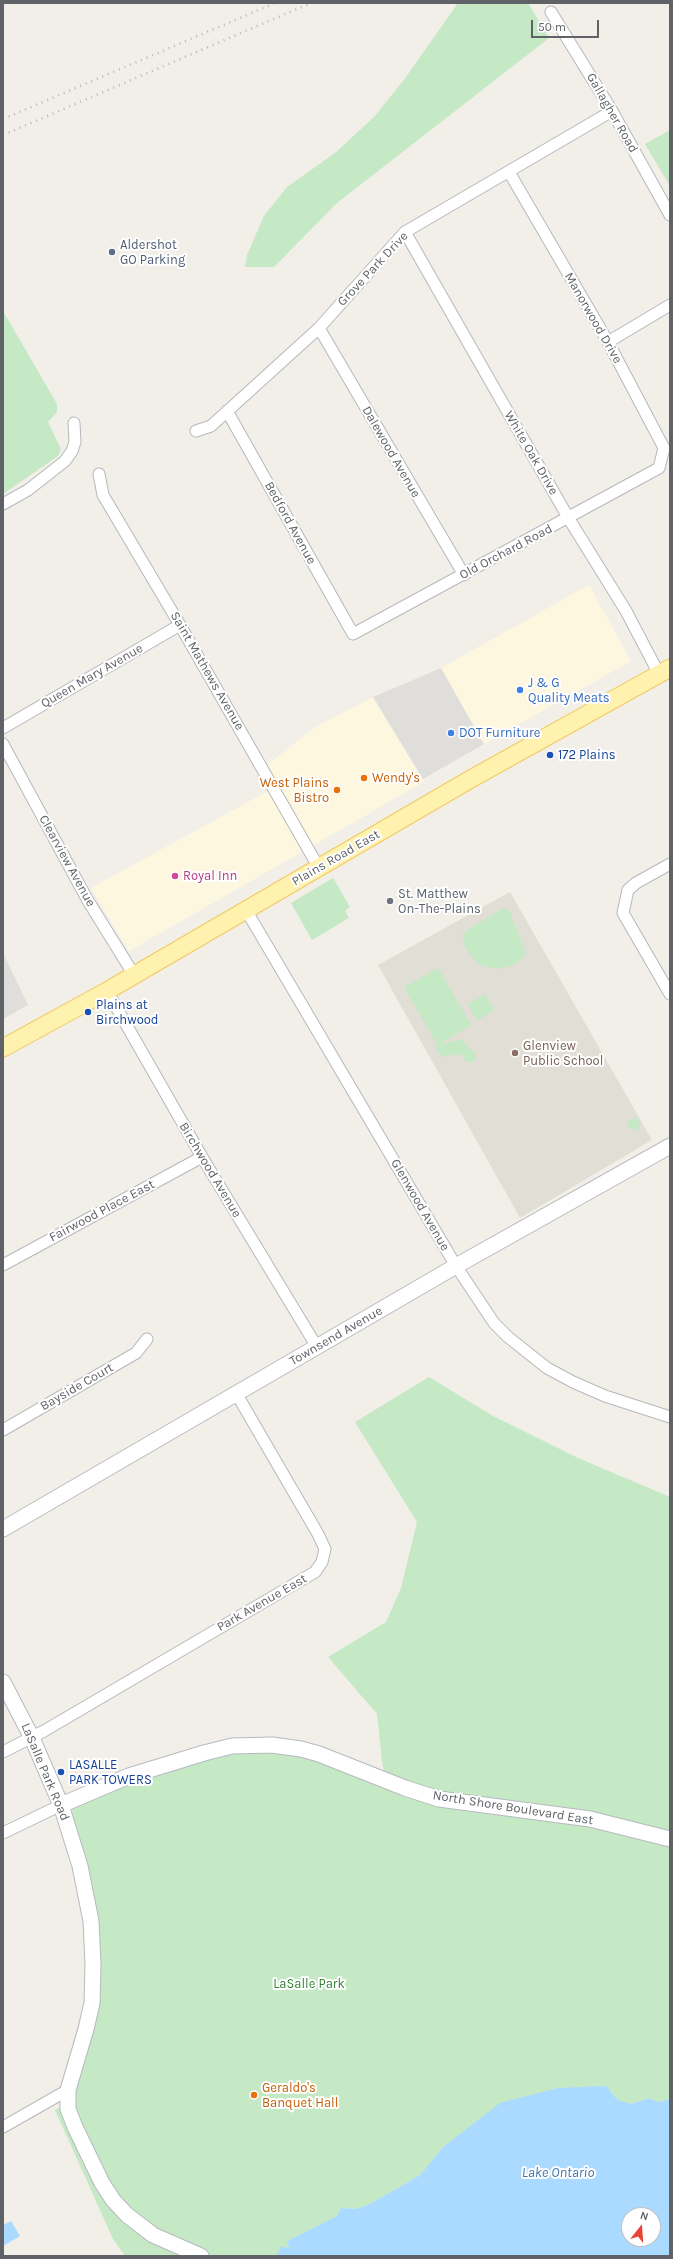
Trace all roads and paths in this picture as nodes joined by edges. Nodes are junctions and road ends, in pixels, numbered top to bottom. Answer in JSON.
{"nodes":[{"id":1,"x":551,"y":12,"type":"dead end"},
{"id":2,"x":612,"y":111,"type":"junction"},
{"id":3,"x":509,"y":172,"type":"junction"},
{"id":4,"x":670,"y":215,"type":"edge"},
{"id":5,"x":405,"y":232,"type":"junction"},
{"id":6,"x":670,"y":305,"type":"edge"},
{"id":7,"x":319,"y":328,"type":"junction"},
{"id":8,"x":608,"y":342,"type":"junction"},
{"id":9,"x":227,"y":411,"type":"junction"},
{"id":10,"x":74,"y":423,"type":"dead end"},
{"id":11,"x":196,"y":431,"type":"dead end"},
{"id":12,"x":659,"y":468,"type":"joint"},
{"id":13,"x":99,"y":474,"type":"dead end"},
{"id":14,"x":3,"y":504,"type":"edge"},
{"id":15,"x":569,"y":518,"type":"junction"},
{"id":16,"x":464,"y":575,"type":"junction"},
{"id":17,"x":180,"y":625,"type":"junction"},
{"id":18,"x":353,"y":634,"type":"joint"},
{"id":19,"x":665,"y":671,"type":"edge"},
{"id":20,"x":3,"y":728,"type":"edge"},
{"id":21,"x":3,"y":744,"type":"edge"},
{"id":22,"x":670,"y":864,"type":"edge"},
{"id":23,"x":319,"y":868,"type":"junction"},
{"id":24,"x":246,"y":910,"type":"junction"},
{"id":25,"x":134,"y":975,"type":"junction"},
{"id":26,"x":107,"y":991,"type":"junction"},
{"id":27,"x":670,"y":994,"type":"edge"},
{"id":28,"x":3,"y":1048,"type":"edge"},
{"id":29,"x":670,"y":1146,"type":"edge"},
{"id":30,"x":202,"y":1157,"type":"junction"},
{"id":31,"x":3,"y":1265,"type":"edge"},
{"id":32,"x":456,"y":1266,"type":"junction"},
{"id":33,"x":147,"y":1339,"type":"dead end"},
{"id":34,"x":317,"y":1347,"type":"junction"},
{"id":35,"x":236,"y":1393,"type":"junction"},
{"id":36,"x":670,"y":1417,"type":"edge"},
{"id":37,"x":3,"y":1430,"type":"edge"},
{"id":38,"x":3,"y":1529,"type":"edge"},
{"id":39,"x":3,"y":1682,"type":"edge"},
{"id":40,"x":32,"y":1738,"type":"junction"},
{"id":41,"x":3,"y":1752,"type":"edge"},
{"id":42,"x":61,"y":1805,"type":"junction"},
{"id":43,"x":3,"y":1833,"type":"edge"},
{"id":44,"x":670,"y":1839,"type":"edge"},
{"id":45,"x":68,"y":2090,"type":"junction"},
{"id":46,"x":3,"y":2127,"type":"edge"},
{"id":47,"x":201,"y":2256,"type":"edge"}],
"edges":[{"from":1,"to":2,"type":"street","name":"Gallagher Road"},
{"from":2,"to":3,"type":"street","name":"Grove Park Drive"},
{"from":2,"to":4,"type":"street","name":"Gallagher Road"},
{"from":3,"to":5,"type":"street","name":"Grove Park Drive"},
{"from":3,"to":8,"type":"street","name":"Manorwood Drive"},
{"from":5,"to":7,"type":"street","name":"Grove Park Drive"},
{"from":5,"to":15,"type":"street","name":"White Oak Drive"},
{"from":6,"to":8,"type":"street"},
{"from":7,"to":9,"type":"street","name":"Grove Park Drive"},
{"from":7,"to":16,"type":"street","name":"Dalewood Avenue"},
{"from":8,"to":12,"type":"street","name":"Manorwood Drive"},
{"from":9,"to":11,"type":"street","name":"Grove Park Drive"},
{"from":9,"to":18,"type":"street","name":"Bedford Avenue"},
{"from":10,"to":14,"type":"street"},
{"from":12,"to":15,"type":"street","name":"Old Orchard Road"},
{"from":13,"to":17,"type":"street","name":"Saint Mathews Avenue"},
{"from":15,"to":16,"type":"street","name":"Old Orchard Road"},
{"from":15,"to":19,"type":"street","name":"White Oak Drive"},
{"from":16,"to":18,"type":"street","name":"Old Orchard Road"},
{"from":17,"to":20,"type":"street","name":"Queen Mary Avenue"},
{"from":17,"to":23,"type":"street","name":"Saint Mathews Avenue"},
{"from":19,"to":23,"type":"main road","name":"Plains Road East"},
{"from":21,"to":25,"type":"street","name":"Clearview Avenue"},
{"from":22,"to":27,"type":"street"},
{"from":23,"to":24,"type":"main road","name":"Plains Road East"},
{"from":24,"to":25,"type":"main road","name":"Plains Road East"},
{"from":24,"to":32,"type":"street","name":"Glenwood Avenue"},
{"from":25,"to":26,"type":"main road","name":"Plains Road East"},
{"from":26,"to":28,"type":"main road","name":"Plains Road East"},
{"from":26,"to":30,"type":"street","name":"Birchwood Avenue"},
{"from":29,"to":32,"type":"street","name":"Townsend Avenue"},
{"from":30,"to":31,"type":"street","name":"Fairwood Place East"},
{"from":30,"to":34,"type":"street","name":"Birchwood Avenue"},
{"from":32,"to":34,"type":"street","name":"Townsend Avenue"},
{"from":32,"to":36,"type":"street","name":"Glenwood Avenue"},
{"from":33,"to":37,"type":"street","name":"Bayside Court"},
{"from":34,"to":35,"type":"street","name":"Townsend Avenue"},
{"from":35,"to":38,"type":"street","name":"Townsend Avenue"},
{"from":35,"to":40,"type":"street","name":"Park Avenue East"},
{"from":39,"to":40,"type":"street","name":"LaSalle Park Road"},
{"from":40,"to":41,"type":"street","name":"Park Avenue East"},
{"from":40,"to":42,"type":"street","name":"LaSalle Park Road"},
{"from":42,"to":43,"type":"street"},
{"from":42,"to":44,"type":"street","name":"North Shore Boulevard East"},
{"from":42,"to":45,"type":"street","name":"LaSalle Park Road"},
{"from":45,"to":46,"type":"street"},
{"from":45,"to":47,"type":"street","name":"LaSalle Park Road"}]}
